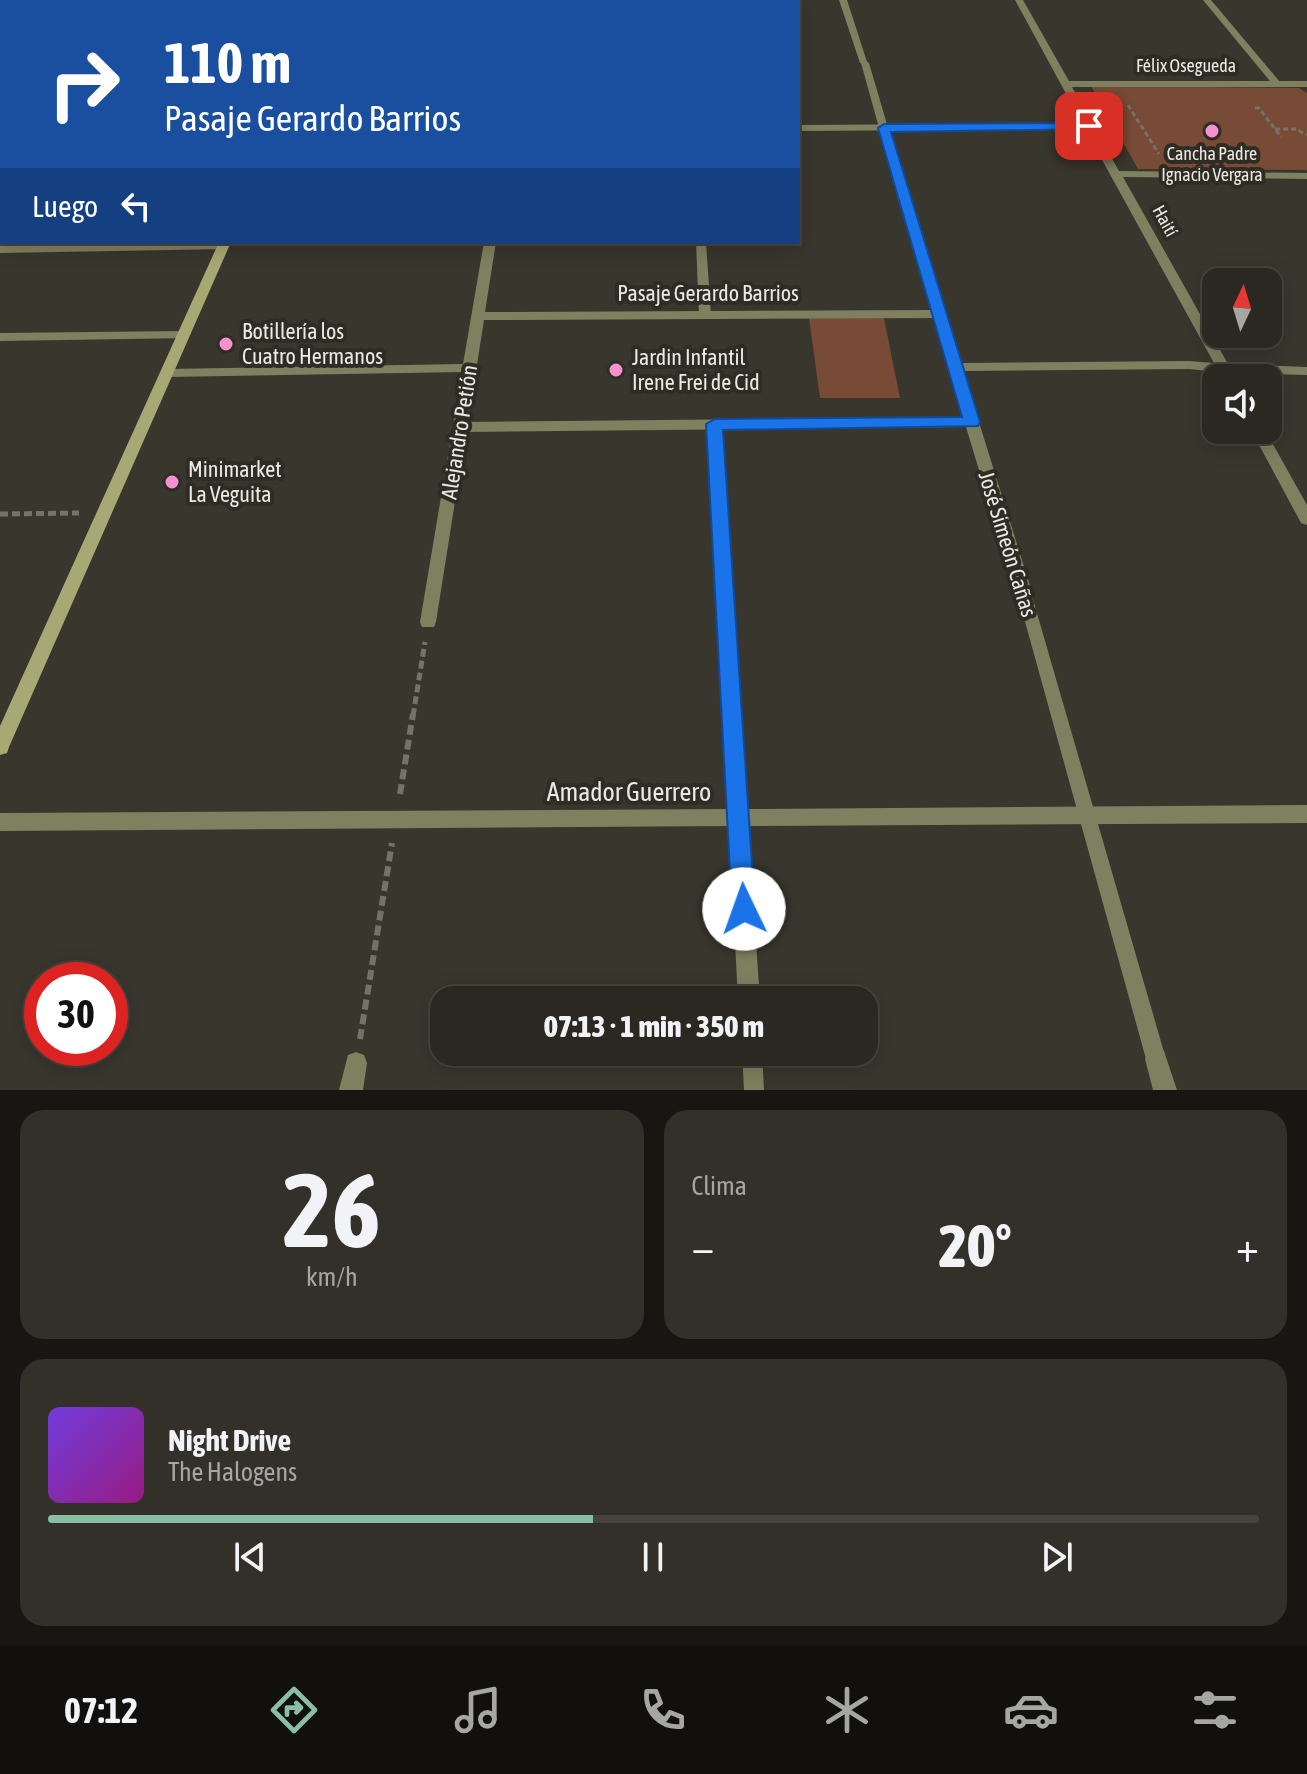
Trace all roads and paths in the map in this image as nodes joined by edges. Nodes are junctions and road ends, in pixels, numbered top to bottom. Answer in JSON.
{"nodes":[{"id":1,"x":843,"y":0,"type":"edge"},
{"id":2,"x":1019,"y":0,"type":"edge"},
{"id":3,"x":1207,"y":0,"type":"edge"},
{"id":4,"x":865,"y":63,"type":"joint"},
{"id":5,"x":1065,"y":84,"type":"junction"},
{"id":6,"x":1115,"y":84,"type":"junction"},
{"id":7,"x":1277,"y":84,"type":"junction"},
{"id":8,"x":1307,"y":84,"type":"edge"},
{"id":9,"x":1130,"y":107,"type":"junction"},
{"id":10,"x":1144,"y":108,"type":"dead end"},
{"id":11,"x":1245,"y":108,"type":"dead end"},
{"id":12,"x":1089,"y":126,"type":"junction"},
{"id":13,"x":800,"y":128,"type":"edge"},
{"id":14,"x":884,"y":128,"type":"junction"},
{"id":15,"x":1275,"y":129,"type":"junction"},
{"id":16,"x":1307,"y":135,"type":"edge"},
{"id":17,"x":1281,"y":137,"type":"dead end"},
{"id":18,"x":1116,"y":174,"type":"junction"},
{"id":19,"x":1172,"y":175,"type":"junction"},
{"id":20,"x":1307,"y":176,"type":"edge"},
{"id":21,"x":903,"y":196,"type":"joint"},
{"id":22,"x":224,"y":244,"type":"edge"},
{"id":23,"x":490,"y":244,"type":"edge"},
{"id":24,"x":701,"y":244,"type":"edge"},
{"id":25,"x":0,"y":249,"type":"edge"},
{"id":26,"x":939,"y":314,"type":"junction"},
{"id":27,"x":705,"y":315,"type":"junction"},
{"id":28,"x":478,"y":316,"type":"junction"},
{"id":29,"x":184,"y":335,"type":"junction"},
{"id":30,"x":0,"y":337,"type":"edge"},
{"id":31,"x":1221,"y":364,"type":"edge"},
{"id":32,"x":955,"y":367,"type":"junction"},
{"id":33,"x":469,"y":368,"type":"junction"},
{"id":34,"x":1202,"y":368,"type":"edge"},
{"id":35,"x":1307,"y":371,"type":"edge"},
{"id":36,"x":1282,"y":372,"type":"edge"},
{"id":37,"x":167,"y":373,"type":"junction"},
{"id":38,"x":972,"y":422,"type":"junction"},
{"id":39,"x":715,"y":424,"type":"junction"},
{"id":40,"x":460,"y":427,"type":"junction"},
{"id":41,"x":1266,"y":444,"type":"edge"},
{"id":42,"x":105,"y":513,"type":"junction"},
{"id":43,"x":0,"y":514,"type":"edge"},
{"id":44,"x":1307,"y":519,"type":"edge"},
{"id":45,"x":1023,"y":589,"type":"joint"},
{"id":46,"x":428,"y":622,"type":"dead end"},
{"id":47,"x":728,"y":650,"type":"joint"},
{"id":48,"x":0,"y":747,"type":"edge"},
{"id":49,"x":1307,"y":814,"type":"edge"},
{"id":50,"x":1087,"y":816,"type":"junction"},
{"id":51,"x":738,"y":818,"type":"junction"},
{"id":52,"x":0,"y":822,"type":"edge"},
{"id":53,"x":748,"y":986,"type":"edge"},
{"id":54,"x":1156,"y":1059,"type":"joint"},
{"id":55,"x":356,"y":1063,"type":"dead end"},
{"id":56,"x":753,"y":1066,"type":"edge"},
{"id":57,"x":351,"y":1090,"type":"edge"},
{"id":58,"x":754,"y":1090,"type":"edge"},
{"id":59,"x":1165,"y":1090,"type":"edge"}],
"edges":[{"from":1,"to":4,"type":"street","name":"José Simeón Cañas"},
{"from":2,"to":5,"type":"street","name":"Haití"},
{"from":3,"to":7,"type":"lane"},
{"from":4,"to":14,"type":"lane","name":"José Simeón Cañas"},
{"from":5,"to":6,"type":"street","name":"Félix Osegueda"},
{"from":5,"to":12,"type":"street","name":"Haití"},
{"from":6,"to":7,"type":"street","name":"Félix Osegueda"},
{"from":6,"to":9,"type":"path"},
{"from":7,"to":8,"type":"street","name":"Félix Osegueda"},
{"from":9,"to":10,"type":"path"},
{"from":9,"to":19,"type":"path"},
{"from":11,"to":15,"type":"path"},
{"from":12,"to":14,"type":"street"},
{"from":12,"to":18,"type":"street","name":"Haití"},
{"from":13,"to":14,"type":"street"},
{"from":14,"to":21,"type":"lane","name":"José Simeón Cañas"},
{"from":15,"to":16,"type":"path"},
{"from":15,"to":17,"type":"path"},
{"from":18,"to":19,"type":"street"},
{"from":18,"to":31,"type":"street","name":"Haití"},
{"from":19,"to":20,"type":"street"},
{"from":21,"to":26,"type":"street","name":"José Simeón Cañas"},
{"from":22,"to":25,"type":"street"},
{"from":22,"to":29,"type":"street"},
{"from":23,"to":28,"type":"street","name":"Alejandro Petión"},
{"from":24,"to":27,"type":"lane"},
{"from":26,"to":27,"type":"street","name":"Pasaje Gerardo Barrios"},
{"from":26,"to":32,"type":"street","name":"José Simeón Cañas"},
{"from":27,"to":28,"type":"street","name":"Pasaje Gerardo Barrios"},
{"from":28,"to":33,"type":"street","name":"Alejandro Petión"},
{"from":29,"to":30,"type":"street"},
{"from":29,"to":37,"type":"street"},
{"from":32,"to":34,"type":"street"},
{"from":32,"to":38,"type":"street","name":"José Simeón Cañas"},
{"from":33,"to":37,"type":"street"},
{"from":33,"to":40,"type":"street","name":"Alejandro Petión"},
{"from":35,"to":36,"type":"street"},
{"from":37,"to":42,"type":"street"},
{"from":38,"to":39,"type":"street"},
{"from":38,"to":45,"type":"street","name":"José Simeón Cañas"},
{"from":39,"to":40,"type":"street"},
{"from":39,"to":47,"type":"lane"},
{"from":40,"to":46,"type":"street","name":"Alejandro Petión"},
{"from":41,"to":44,"type":"street"},
{"from":42,"to":43,"type":"path"},
{"from":42,"to":48,"type":"street"},
{"from":45,"to":50,"type":"lane","name":"José Simeón Cañas"},
{"from":47,"to":51,"type":"street"},
{"from":49,"to":50,"type":"street","name":"Amador Guerrero"},
{"from":50,"to":51,"type":"street","name":"Amador Guerrero"},
{"from":50,"to":54,"type":"lane","name":"José Simeón Cañas"},
{"from":51,"to":52,"type":"street","name":"Amador Guerrero"},
{"from":51,"to":53,"type":"street"},
{"from":54,"to":59,"type":"street","name":"José Simeón Cañas"},
{"from":55,"to":57,"type":"street"},
{"from":56,"to":58,"type":"lane"}]}
